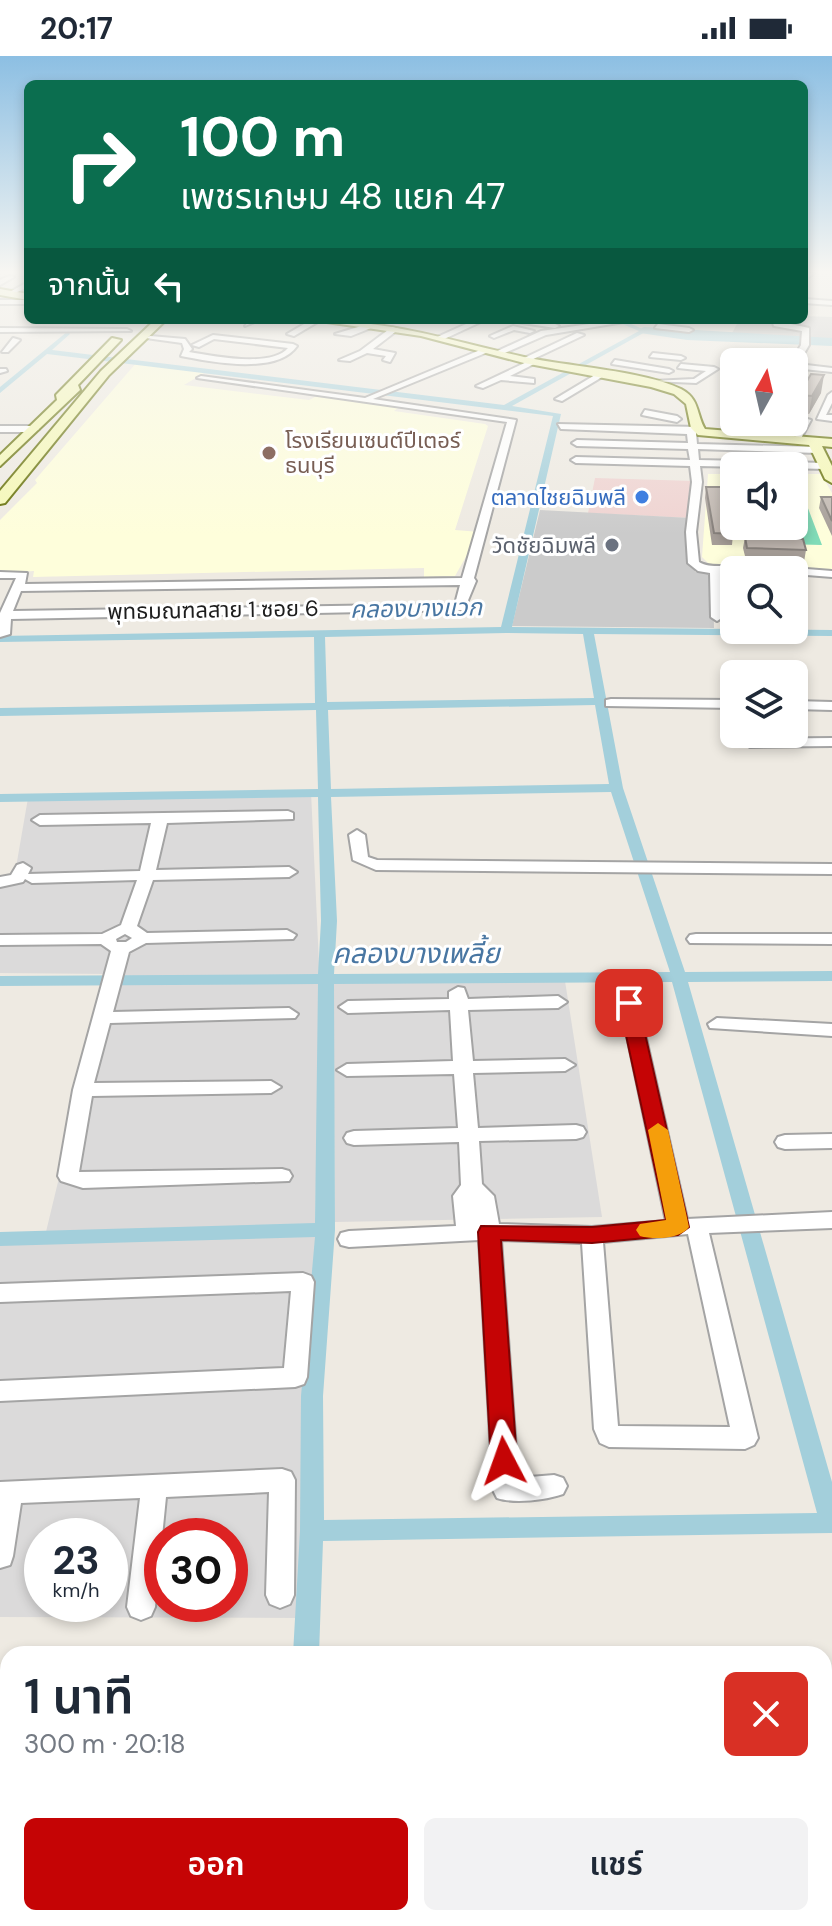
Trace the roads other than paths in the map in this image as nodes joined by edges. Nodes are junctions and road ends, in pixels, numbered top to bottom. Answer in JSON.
{"nodes":[{"id":1,"x":231,"y":360,"type":"edge"},
{"id":2,"x":264,"y":360,"type":"edge"},
{"id":3,"x":459,"y":360,"type":"edge"},
{"id":4,"x":681,"y":360,"type":"edge"},
{"id":5,"x":689,"y":360,"type":"edge"},
{"id":6,"x":107,"y":361,"type":"joint"},
{"id":7,"x":529,"y":361,"type":"joint"},
{"id":8,"x":615,"y":362,"type":"dead end"},
{"id":9,"x":808,"y":367,"type":"edge"},
{"id":10,"x":832,"y":370,"type":"edge"},
{"id":11,"x":669,"y":371,"type":"junction"},
{"id":12,"x":603,"y":374,"type":"junction"},
{"id":13,"x":501,"y":376,"type":"junction"},
{"id":14,"x":201,"y":378,"type":"dead end"},
{"id":15,"x":469,"y":381,"type":"dead end"},
{"id":16,"x":531,"y":381,"type":"dead end"},
{"id":17,"x":655,"y":382,"type":"junction"},
{"id":18,"x":480,"y":386,"type":"dead end"},
{"id":19,"x":832,"y":395,"type":"edge"},
{"id":20,"x":370,"y":397,"type":"junction"},
{"id":21,"x":559,"y":399,"type":"dead end"},
{"id":22,"x":645,"y":413,"type":"dead end"},
{"id":23,"x":829,"y":414,"type":"edge"},
{"id":24,"x":637,"y":422,"type":"dead end"},
{"id":25,"x":561,"y":426,"type":"dead end"},
{"id":26,"x":579,"y":426,"type":"junction"},
{"id":27,"x":695,"y":427,"type":"junction"},
{"id":28,"x":0,"y":429,"type":"edge"},
{"id":29,"x":34,"y":429,"type":"junction"},
{"id":30,"x":720,"y":431,"type":"edge"},
{"id":31,"x":747,"y":436,"type":"edge"},
{"id":32,"x":798,"y":436,"type":"edge"},
{"id":33,"x":796,"y":440,"type":"junction"},
{"id":34,"x":577,"y":443,"type":"junction"},
{"id":35,"x":832,"y":443,"type":"edge"},
{"id":36,"x":816,"y":446,"type":"junction"},
{"id":37,"x":692,"y":447,"type":"junction"},
{"id":38,"x":756,"y":449,"type":"junction"},
{"id":39,"x":757,"y":452,"type":"edge"},
{"id":40,"x":3,"y":456,"type":"edge"},
{"id":41,"x":576,"y":460,"type":"junction"},
{"id":42,"x":632,"y":462,"type":"junction"},
{"id":43,"x":693,"y":464,"type":"junction"},
{"id":44,"x":720,"y":465,"type":"edge"},
{"id":45,"x":808,"y":470,"type":"edge"},
{"id":46,"x":829,"y":472,"type":"edge"},
{"id":47,"x":574,"y":474,"type":"dead end"},
{"id":48,"x":632,"y":476,"type":"dead end"},
{"id":49,"x":0,"y":500,"type":"edge"},
{"id":50,"x":716,"y":570,"type":"junction"},
{"id":51,"x":720,"y":570,"type":"edge"},
{"id":52,"x":808,"y":572,"type":"edge"},
{"id":53,"x":832,"y":574,"type":"edge"},
{"id":54,"x":0,"y":575,"type":"edge"},
{"id":55,"x":470,"y":581,"type":"junction"},
{"id":56,"x":19,"y":588,"type":"junction"},
{"id":57,"x":717,"y":617,"type":"dead end"},
{"id":58,"x":3,"y":618,"type":"edge"},
{"id":59,"x":4,"y":634,"type":"dead end"},
{"id":60,"x":611,"y":703,"type":"dead end"},
{"id":61,"x":720,"y":704,"type":"edge"},
{"id":62,"x":808,"y":705,"type":"edge"},
{"id":63,"x":832,"y":706,"type":"edge"},
{"id":64,"x":808,"y":742,"type":"edge"},
{"id":65,"x":832,"y":742,"type":"edge"},
{"id":66,"x":288,"y":816,"type":"dead end"},
{"id":67,"x":160,"y":818,"type":"junction"},
{"id":68,"x":40,"y":820,"type":"dead end"},
{"id":69,"x":357,"y":835,"type":"dead end"},
{"id":70,"x":832,"y":869,"type":"edge"},
{"id":71,"x":289,"y":872,"type":"dead end"},
{"id":72,"x":147,"y":875,"type":"junction"},
{"id":73,"x":0,"y":882,"type":"edge"},
{"id":74,"x":135,"y":934,"type":"junction"},
{"id":75,"x":287,"y":935,"type":"dead end"},
{"id":76,"x":696,"y":939,"type":"dead end"},
{"id":77,"x":832,"y":939,"type":"edge"},
{"id":78,"x":0,"y":940,"type":"edge"},
{"id":79,"x":114,"y":943,"type":"junction"},
{"id":80,"x":458,"y":998,"type":"junction"},
{"id":81,"x":558,"y":1002,"type":"dead end"},
{"id":82,"x":629,"y":1003,"type":"dead end"},
{"id":83,"x":348,"y":1007,"type":"dead end"},
{"id":84,"x":289,"y":1014,"type":"dead end"},
{"id":85,"x":101,"y":1018,"type":"junction"},
{"id":86,"x":717,"y":1024,"type":"dead end"},
{"id":87,"x":832,"y":1030,"type":"edge"},
{"id":88,"x":565,"y":1065,"type":"dead end"},
{"id":89,"x":461,"y":1067,"type":"junction"},
{"id":90,"x":347,"y":1070,"type":"dead end"},
{"id":91,"x":271,"y":1087,"type":"dead end"},
{"id":92,"x":83,"y":1090,"type":"junction"},
{"id":93,"x":576,"y":1132,"type":"dead end"},
{"id":94,"x":467,"y":1134,"type":"junction"},
{"id":95,"x":354,"y":1138,"type":"dead end"},
{"id":96,"x":832,"y":1141,"type":"edge"},
{"id":97,"x":785,"y":1142,"type":"dead end"},
{"id":98,"x":282,"y":1176,"type":"dead end"},
{"id":99,"x":832,"y":1220,"type":"edge"},
{"id":100,"x":688,"y":1227,"type":"junction"},
{"id":101,"x":479,"y":1232,"type":"junction"},
{"id":102,"x":592,"y":1235,"type":"junction"},
{"id":103,"x":349,"y":1239,"type":"dead end"},
{"id":104,"x":0,"y":1293,"type":"edge"},
{"id":105,"x":0,"y":1391,"type":"edge"},
{"id":106,"x":154,"y":1486,"type":"junction"},
{"id":107,"x":554,"y":1486,"type":"dead end"},
{"id":108,"x":4,"y":1493,"type":"edge"},
{"id":109,"x":0,"y":1556,"type":"edge"},
{"id":110,"x":280,"y":1595,"type":"dead end"},
{"id":111,"x":141,"y":1607,"type":"dead end"}],
"edges":[{"from":1,"to":2,"type":"street"},
{"from":3,"to":20,"type":"street"},
{"from":4,"to":11,"type":"street"},
{"from":5,"to":17,"type":"street"},
{"from":6,"to":29,"type":"main road"},
{"from":6,"to":49,"type":"main road"},
{"from":7,"to":12,"type":"main road"},
{"from":7,"to":13,"type":"street"},
{"from":8,"to":11,"type":"street"},
{"from":9,"to":10,"type":"street"},
{"from":11,"to":17,"type":"street"},
{"from":12,"to":17,"type":"main road"},
{"from":12,"to":21,"type":"street"},
{"from":13,"to":15,"type":"street"},
{"from":13,"to":16,"type":"street"},
{"from":13,"to":18,"type":"street"},
{"from":14,"to":20,"type":"street","name":"พุทธมณฑลสาย 1 ซอย 6"},
{"from":17,"to":27,"type":"main road"},
{"from":19,"to":23,"type":"street"},
{"from":20,"to":55,"type":"street","name":"พุทธมณฑลสาย 1 ซอย 6"},
{"from":22,"to":27,"type":"street"},
{"from":24,"to":27,"type":"street"},
{"from":25,"to":26,"type":"street"},
{"from":26,"to":27,"type":"street"},
{"from":26,"to":34,"type":"street"},
{"from":27,"to":30,"type":"main road"},
{"from":27,"to":37,"type":"street"},
{"from":28,"to":29,"type":"street"},
{"from":29,"to":40,"type":"main road"},
{"from":31,"to":33,"type":"main road"},
{"from":32,"to":33,"type":"street"},
{"from":33,"to":36,"type":"main road"},
{"from":34,"to":37,"type":"street"},
{"from":34,"to":41,"type":"street"},
{"from":35,"to":36,"type":"main road"},
{"from":36,"to":38,"type":"street"},
{"from":36,"to":46,"type":"main road"},
{"from":37,"to":38,"type":"street"},
{"from":37,"to":43,"type":"street"},
{"from":38,"to":39,"type":"street"},
{"from":41,"to":42,"type":"street"},
{"from":41,"to":47,"type":"street"},
{"from":42,"to":43,"type":"street"},
{"from":42,"to":48,"type":"street"},
{"from":43,"to":44,"type":"street"},
{"from":43,"to":50,"type":"street"},
{"from":45,"to":46,"type":"street"},
{"from":50,"to":51,"type":"street"},
{"from":50,"to":57,"type":"street"},
{"from":52,"to":53,"type":"street"},
{"from":54,"to":56,"type":"street"},
{"from":55,"to":56,"type":"street"},
{"from":55,"to":58,"type":"street","name":"พุทธมณฑลสาย 1 ซอย 6"},
{"from":56,"to":58,"type":"street"},
{"from":58,"to":59,"type":"street"},
{"from":60,"to":61,"type":"street"},
{"from":62,"to":63,"type":"street"},
{"from":64,"to":65,"type":"street"},
{"from":66,"to":67,"type":"street"},
{"from":67,"to":68,"type":"street"},
{"from":67,"to":72,"type":"street"},
{"from":69,"to":70,"type":"street"},
{"from":71,"to":72,"type":"street"},
{"from":72,"to":73,"type":"street"},
{"from":72,"to":74,"type":"street"},
{"from":74,"to":75,"type":"street"},
{"from":74,"to":79,"type":"street"},
{"from":76,"to":77,"type":"street"},
{"from":78,"to":79,"type":"street"},
{"from":79,"to":85,"type":"street"},
{"from":80,"to":81,"type":"street"},
{"from":80,"to":83,"type":"street"},
{"from":80,"to":89,"type":"street"},
{"from":82,"to":100,"type":"street"},
{"from":84,"to":85,"type":"street"},
{"from":85,"to":92,"type":"street"},
{"from":86,"to":87,"type":"street"},
{"from":88,"to":89,"type":"street"},
{"from":89,"to":90,"type":"street"},
{"from":89,"to":94,"type":"street"},
{"from":91,"to":92,"type":"street"},
{"from":92,"to":98,"type":"street"},
{"from":93,"to":94,"type":"street"},
{"from":94,"to":95,"type":"street"},
{"from":94,"to":101,"type":"street"},
{"from":96,"to":97,"type":"street"},
{"from":99,"to":100,"type":"street"},
{"from":100,"to":102,"type":"street"},
{"from":100,"to":102,"type":"street"},
{"from":101,"to":102,"type":"street"},
{"from":101,"to":103,"type":"street"},
{"from":101,"to":107,"type":"street"},
{"from":104,"to":105,"type":"street"},
{"from":106,"to":108,"type":"street"},
{"from":106,"to":110,"type":"street"},
{"from":106,"to":111,"type":"street"},
{"from":108,"to":109,"type":"street"}]}
